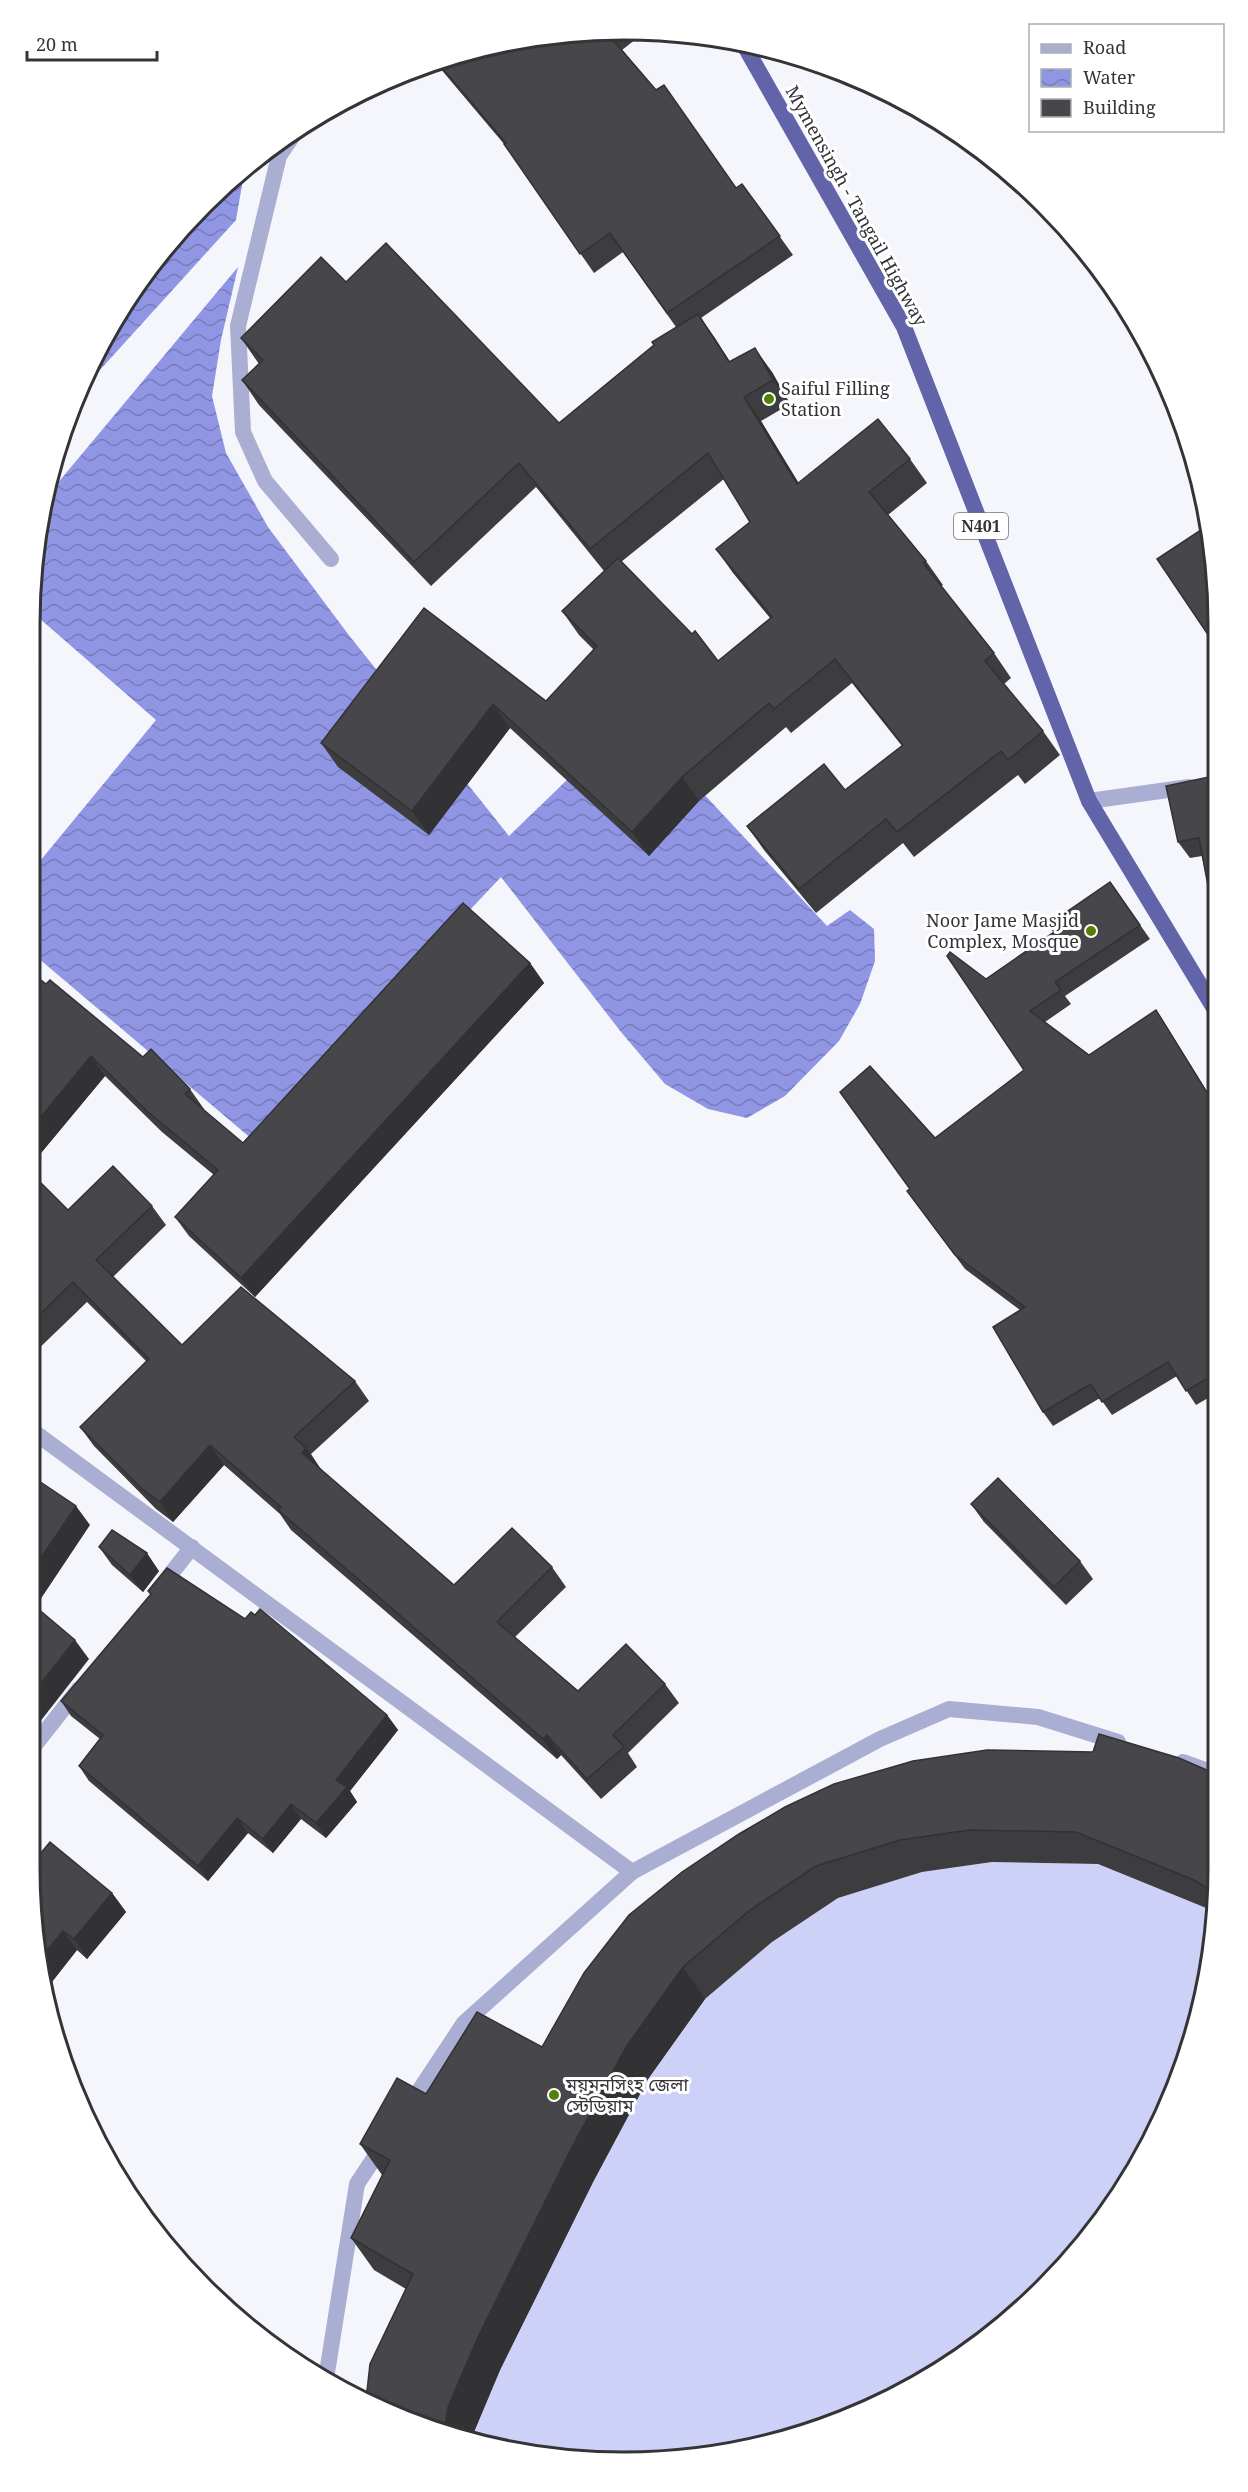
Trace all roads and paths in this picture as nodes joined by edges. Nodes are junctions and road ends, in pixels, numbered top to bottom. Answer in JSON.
{"nodes":[{"id":1,"x":749,"y":54,"type":"edge"},
{"id":2,"x":282,"y":152,"type":"edge"},
{"id":3,"x":331,"y":559,"type":"dead end"},
{"id":4,"x":1202,"y":785,"type":"edge"},
{"id":5,"x":1089,"y":801,"type":"junction"},
{"id":6,"x":1208,"y":998,"type":"edge"},
{"id":7,"x":40,"y":1436,"type":"edge"},
{"id":8,"x":192,"y":1547,"type":"junction"},
{"id":9,"x":148,"y":1603,"type":"edge"},
{"id":10,"x":89,"y":1677,"type":"edge"},
{"id":11,"x":40,"y":1738,"type":"edge"},
{"id":12,"x":1140,"y":1749,"type":"edge"},
{"id":13,"x":1162,"y":1756,"type":"edge"},
{"id":14,"x":1208,"y":1771,"type":"edge"},
{"id":15,"x":632,"y":1872,"type":"junction"},
{"id":16,"x":327,"y":2370,"type":"edge"}],
"edges":[{"from":1,"to":5,"type":"highway","name":"Mymensingh - Tangail Highway","number":"N401"},
{"from":2,"to":3,"type":"street"},
{"from":4,"to":5,"type":"street"},
{"from":5,"to":6,"type":"highway","name":"Mymensingh - Tangail Highway","number":"N401"},
{"from":7,"to":8,"type":"street"},
{"from":8,"to":9,"type":"street"},
{"from":8,"to":15,"type":"street"},
{"from":10,"to":11,"type":"street"},
{"from":12,"to":15,"type":"street"},
{"from":13,"to":14,"type":"street"},
{"from":15,"to":16,"type":"street"}]}
